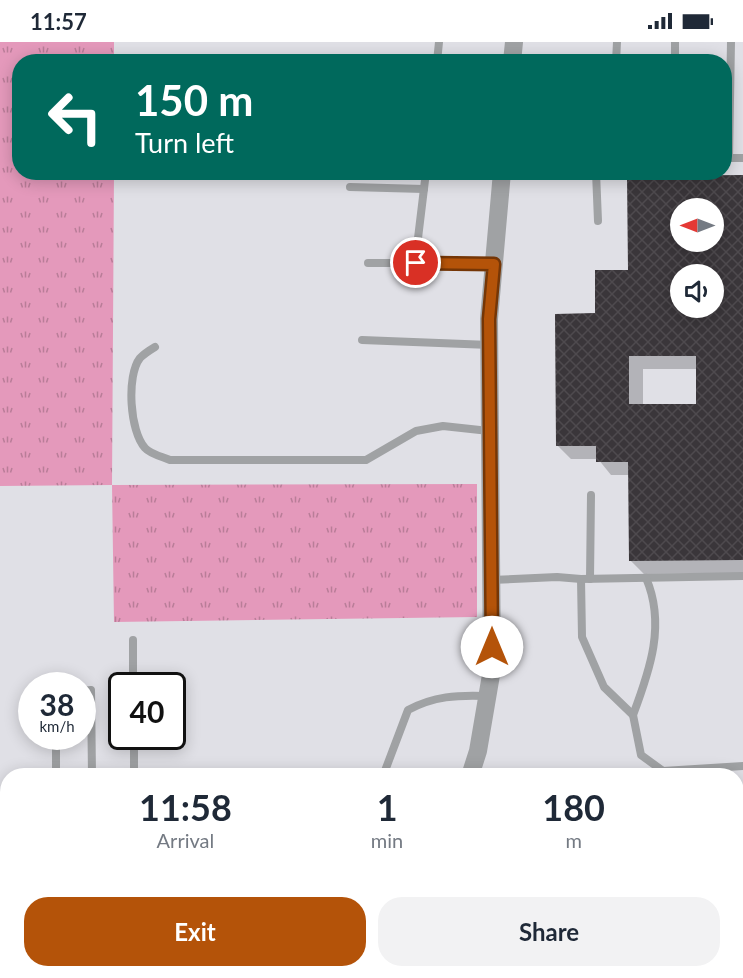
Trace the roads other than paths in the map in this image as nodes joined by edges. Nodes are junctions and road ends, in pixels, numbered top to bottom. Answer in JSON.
{"nodes":[{"id":1,"x":425,"y":180,"type":"edge"},
{"id":2,"x":501,"y":180,"type":"edge"},
{"id":3,"x":596,"y":180,"type":"edge"},
{"id":4,"x":350,"y":188,"type":"dead end"},
{"id":5,"x":424,"y":189,"type":"junction"},
{"id":6,"x":598,"y":221,"type":"dead end"},
{"id":7,"x":368,"y":263,"type":"dead end"},
{"id":8,"x":416,"y":263,"type":"junction"},
{"id":9,"x":494,"y":264,"type":"junction"},
{"id":10,"x":362,"y":340,"type":"dead end"},
{"id":11,"x":489,"y":345,"type":"junction"},
{"id":12,"x":155,"y":347,"type":"dead end"},
{"id":13,"x":490,"y":431,"type":"junction"},
{"id":14,"x":591,"y":495,"type":"dead end"},
{"id":15,"x":743,"y":576,"type":"edge"},
{"id":16,"x":646,"y":578,"type":"junction"},
{"id":17,"x":581,"y":579,"type":"junction"},
{"id":18,"x":590,"y":579,"type":"junction"},
{"id":19,"x":491,"y":580,"type":"junction"},
{"id":20,"x":133,"y":640,"type":"dead end"},
{"id":21,"x":133,"y":672,"type":"edge"},
{"id":22,"x":488,"y":696,"type":"junction"},
{"id":23,"x":633,"y":715,"type":"junction"},
{"id":24,"x":56,"y":750,"type":"edge"},
{"id":25,"x":92,"y":750,"type":"edge"},
{"id":26,"x":134,"y":750,"type":"edge"},
{"id":27,"x":743,"y":766,"type":"edge"},
{"id":28,"x":56,"y":768,"type":"edge"},
{"id":29,"x":92,"y":768,"type":"edge"},
{"id":30,"x":134,"y":768,"type":"edge"},
{"id":31,"x":386,"y":768,"type":"edge"},
{"id":32,"x":473,"y":768,"type":"edge"},
{"id":33,"x":659,"y":768,"type":"edge"},
{"id":34,"x":711,"y":768,"type":"edge"}],
"edges":[{"from":1,"to":5,"type":"lane"},
{"from":2,"to":9,"type":"street"},
{"from":3,"to":6,"type":"lane"},
{"from":4,"to":5,"type":"lane"},
{"from":5,"to":8,"type":"lane"},
{"from":7,"to":8,"type":"lane"},
{"from":8,"to":9,"type":"lane"},
{"from":9,"to":11,"type":"street"},
{"from":10,"to":11,"type":"lane"},
{"from":11,"to":13,"type":"street"},
{"from":12,"to":13,"type":"lane"},
{"from":13,"to":19,"type":"street"},
{"from":14,"to":18,"type":"lane"},
{"from":15,"to":16,"type":"lane"},
{"from":16,"to":18,"type":"lane"},
{"from":16,"to":23,"type":"lane"},
{"from":17,"to":18,"type":"lane"},
{"from":17,"to":19,"type":"lane"},
{"from":17,"to":23,"type":"lane"},
{"from":19,"to":22,"type":"street"},
{"from":20,"to":21,"type":"lane"},
{"from":22,"to":31,"type":"lane"},
{"from":22,"to":32,"type":"street"},
{"from":23,"to":33,"type":"lane"},
{"from":24,"to":28,"type":"lane"},
{"from":25,"to":29,"type":"lane"},
{"from":26,"to":30,"type":"lane"},
{"from":27,"to":34,"type":"lane"}]}
